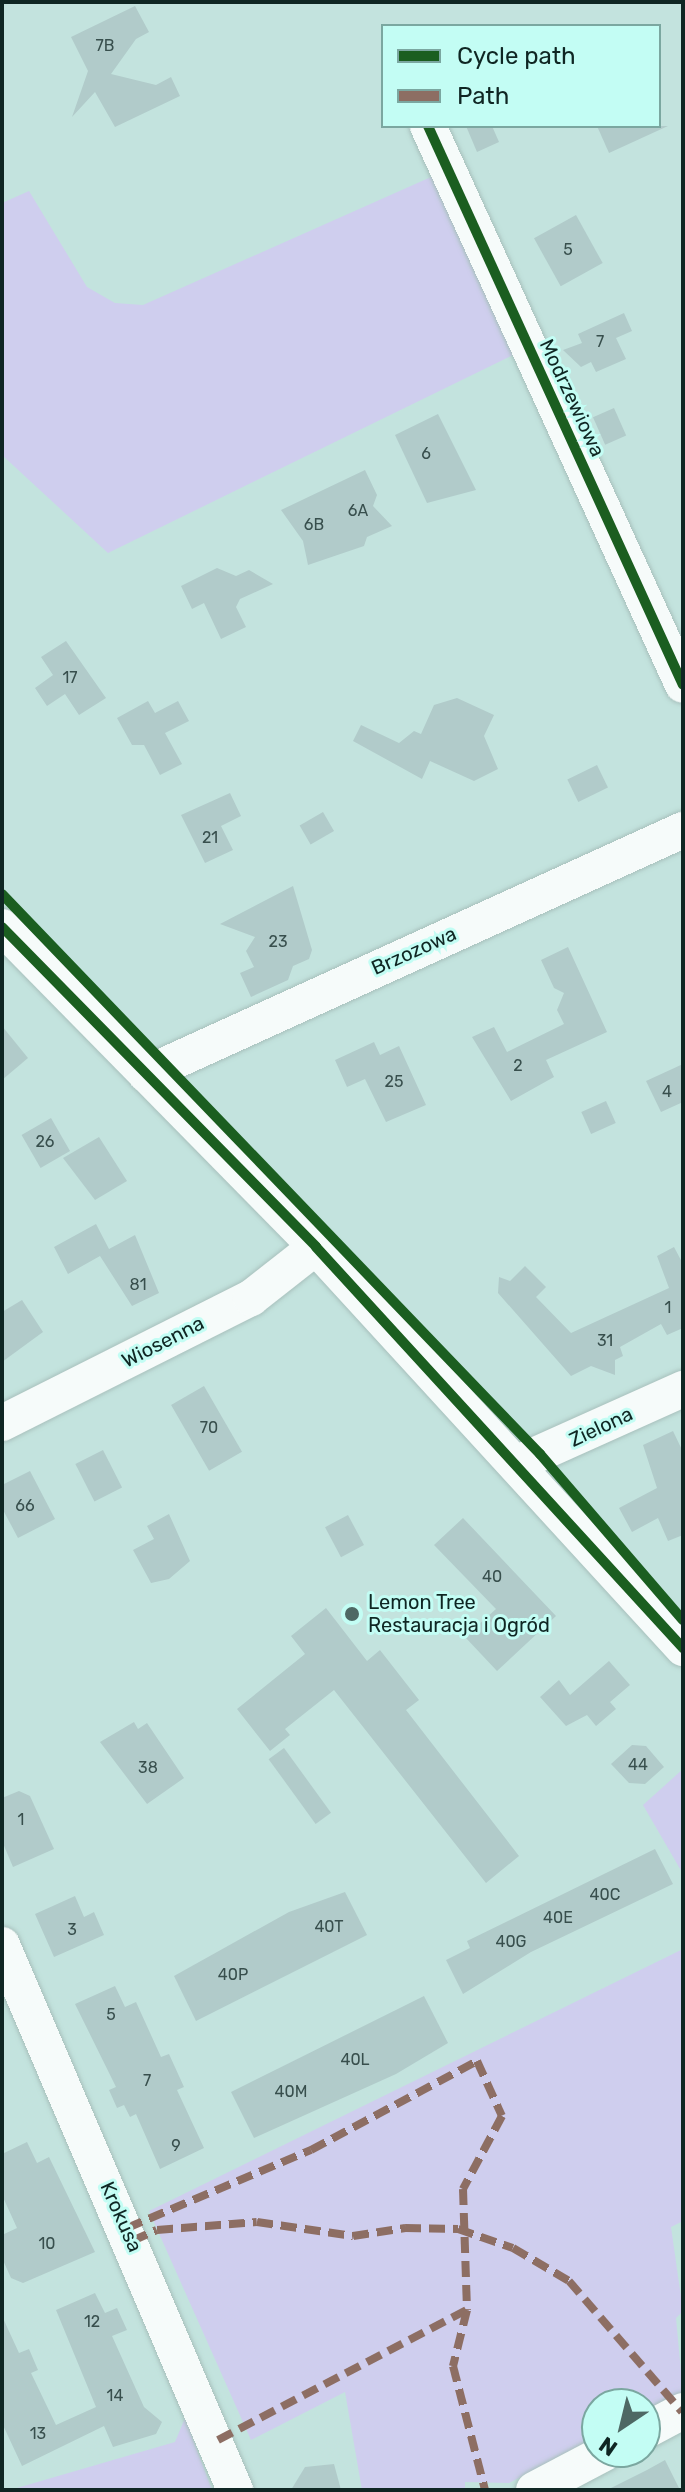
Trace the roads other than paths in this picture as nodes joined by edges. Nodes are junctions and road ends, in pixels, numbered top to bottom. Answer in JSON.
{"nodes":[{"id":1,"x":429,"y":128,"type":"edge"},
{"id":2,"x":683,"y":685,"type":"edge"},
{"id":3,"x":683,"y":830,"type":"edge"},
{"id":4,"x":4,"y":931,"type":"edge"},
{"id":5,"x":146,"y":1074,"type":"junction"},
{"id":6,"x":316,"y":1247,"type":"junction"},
{"id":7,"x":683,"y":1389,"type":"edge"},
{"id":8,"x":2,"y":1423,"type":"edge"},
{"id":9,"x":518,"y":1463,"type":"junction"},
{"id":10,"x":683,"y":1648,"type":"edge"},
{"id":11,"x":2,"y":1945,"type":"edge"},
{"id":12,"x":683,"y":2411,"type":"edge"},
{"id":13,"x":661,"y":2423,"type":"edge"},
{"id":14,"x":581,"y":2465,"type":"edge"},
{"id":15,"x":235,"y":2490,"type":"edge"},
{"id":16,"x":534,"y":2490,"type":"edge"}],
"edges":[{"from":1,"to":2,"type":"street","name":"Modrzewiowa"},
{"from":3,"to":5,"type":"street","name":"Brzozowa"},
{"from":4,"to":5,"type":"street"},
{"from":5,"to":6,"type":"street"},
{"from":6,"to":8,"type":"street","name":"Wiosenna"},
{"from":6,"to":9,"type":"street"},
{"from":7,"to":9,"type":"street","name":"Zielona"},
{"from":9,"to":10,"type":"street"},
{"from":11,"to":15,"type":"street","name":"Krokusa"},
{"from":12,"to":13,"type":"street"},
{"from":14,"to":16,"type":"street"}]}
